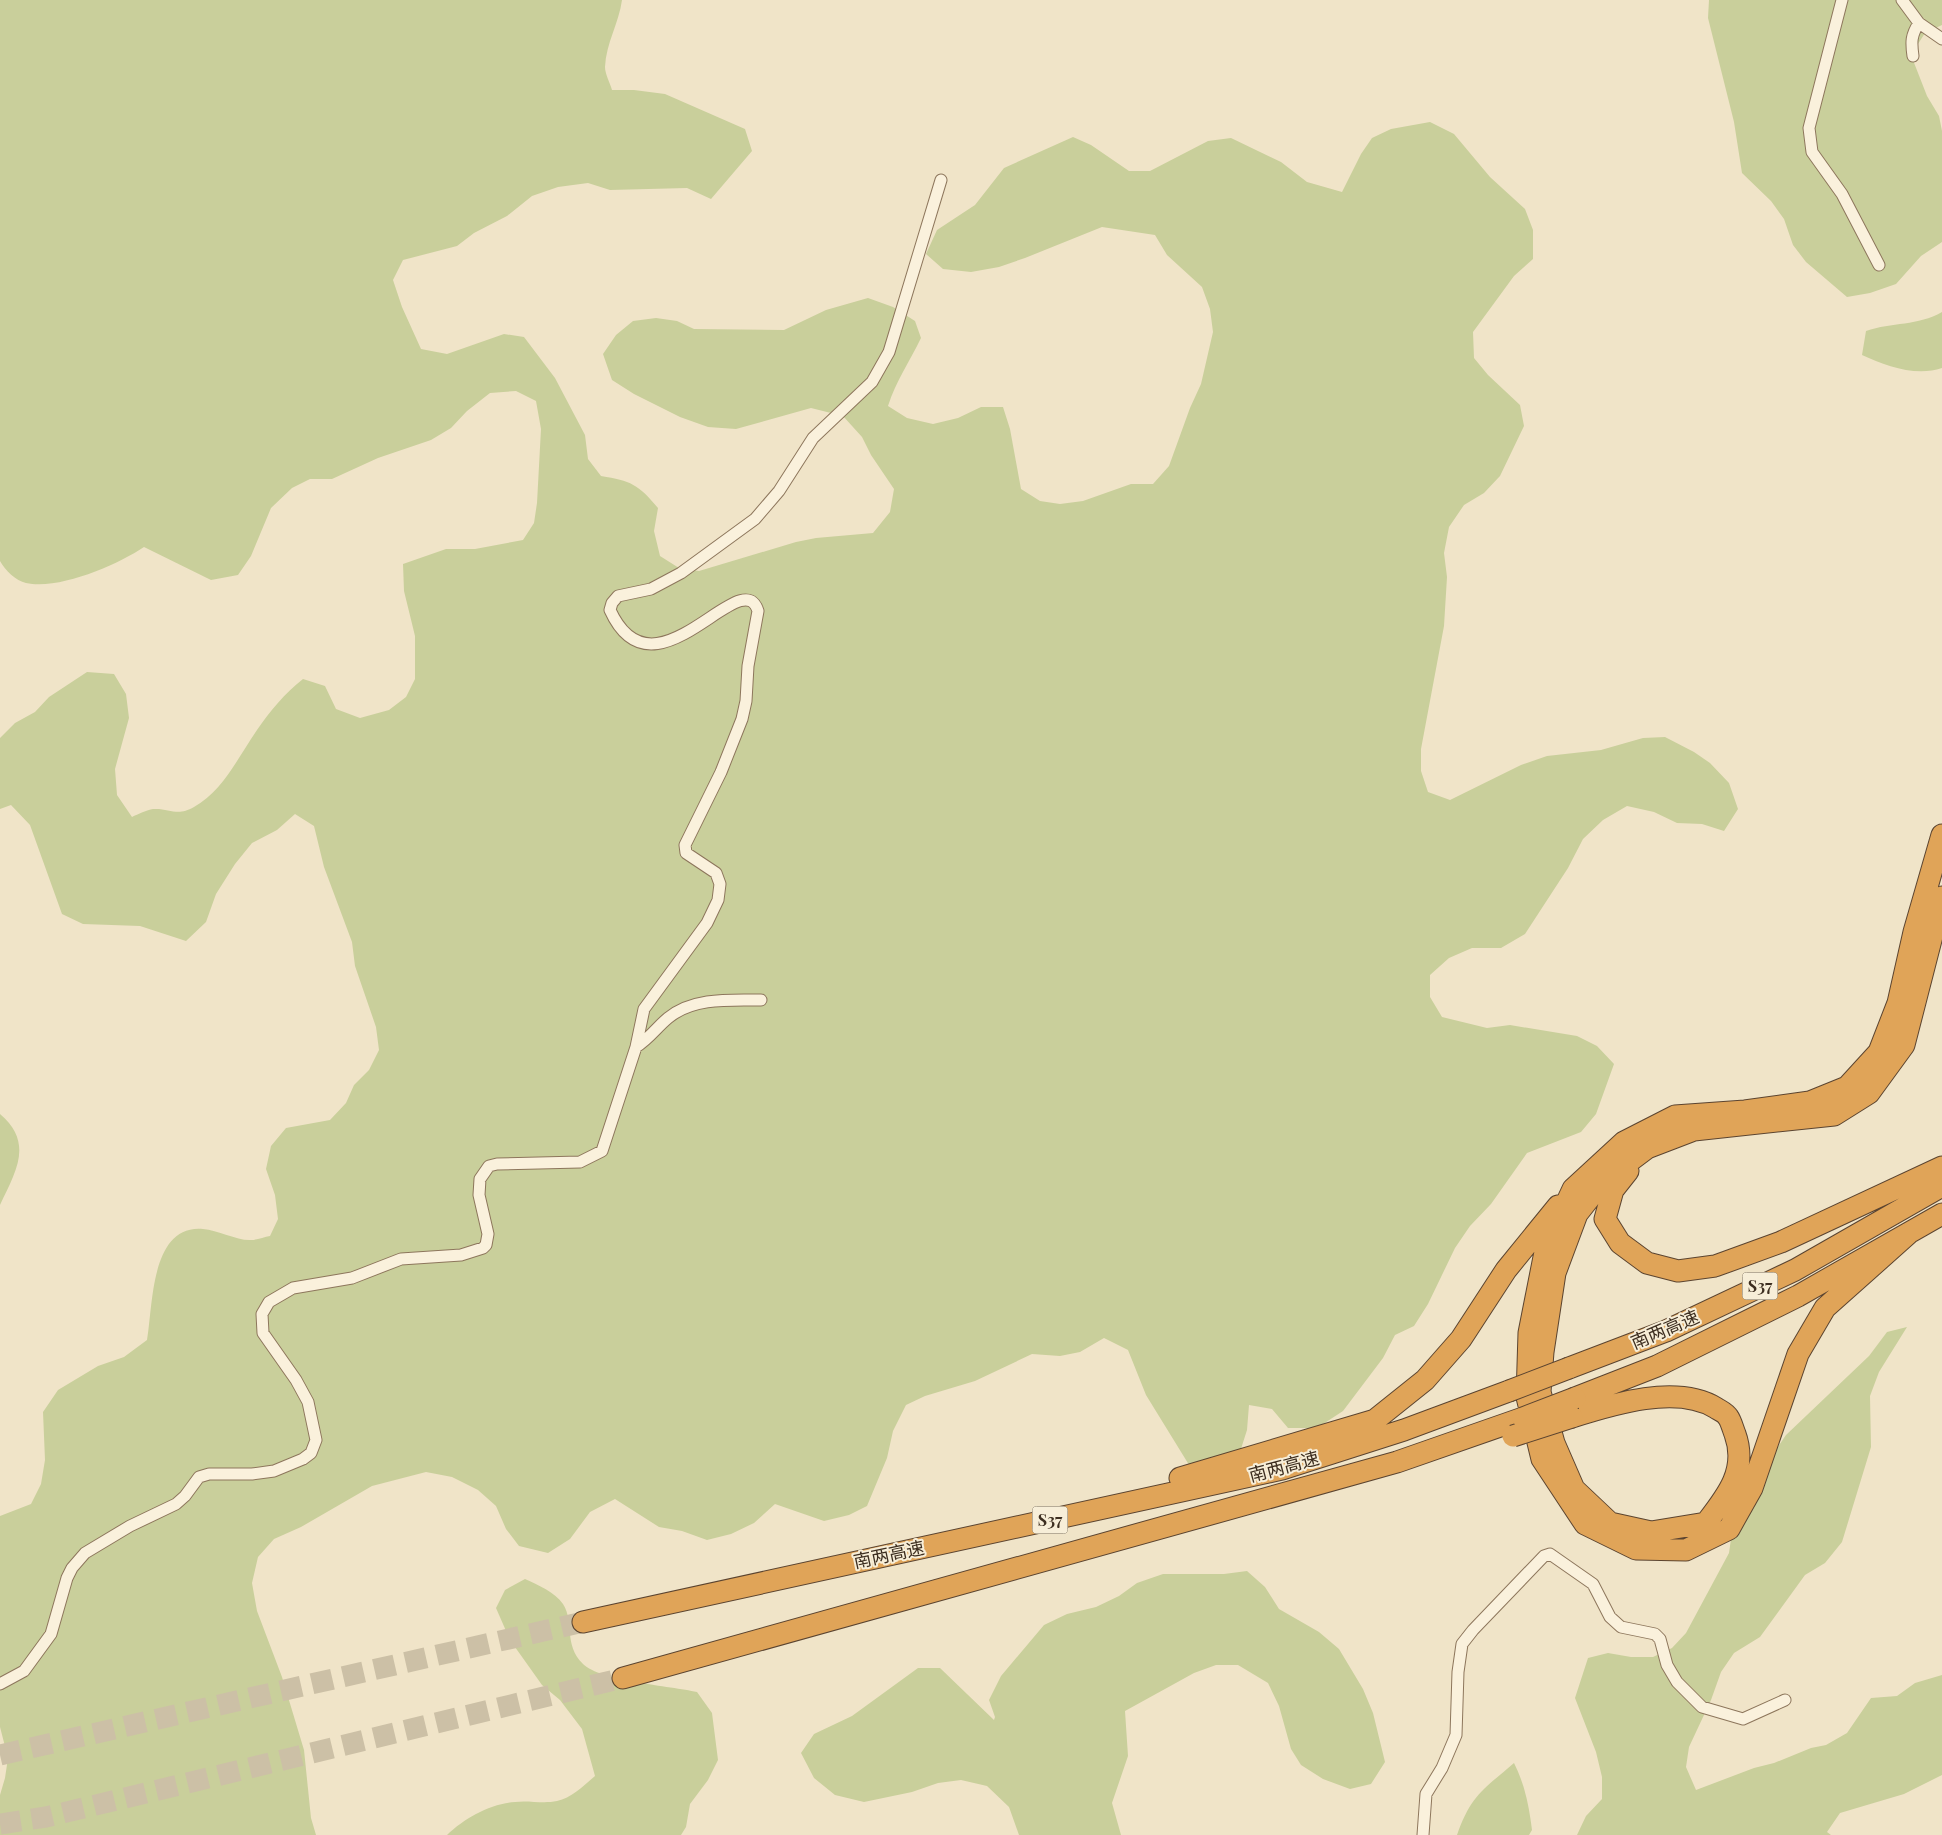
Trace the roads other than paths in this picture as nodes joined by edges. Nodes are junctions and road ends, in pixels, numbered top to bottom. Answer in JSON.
{"nodes":[{"id":1,"x":1842,"y":0,"type":"edge"},
{"id":2,"x":1902,"y":0,"type":"edge"},
{"id":3,"x":1919,"y":23,"type":"junction"},
{"id":4,"x":1942,"y":39,"type":"edge"},
{"id":5,"x":1913,"y":56,"type":"dead end"},
{"id":6,"x":941,"y":180,"type":"dead end"},
{"id":7,"x":1879,"y":265,"type":"dead end"},
{"id":8,"x":1942,"y":835,"type":"edge"},
{"id":9,"x":1942,"y":898,"type":"edge"},
{"id":10,"x":761,"y":1000,"type":"dead end"},
{"id":11,"x":636,"y":1047,"type":"junction"},
{"id":12,"x":1786,"y":1113,"type":"junction"},
{"id":13,"x":1644,"y":1140,"type":"junction"},
{"id":14,"x":1942,"y":1167,"type":"edge"},
{"id":15,"x":1942,"y":1186,"type":"edge"},
{"id":16,"x":1573,"y":1189,"type":"junction"},
{"id":17,"x":1942,"y":1214,"type":"edge"},
{"id":18,"x":1908,"y":1234,"type":"junction"},
{"id":19,"x":1574,"y":1407,"type":"junction"},
{"id":20,"x":1014,"y":1528,"type":"junction"},
{"id":21,"x":583,"y":1622,"type":"tunnel mouth"},
{"id":22,"x":623,"y":1678,"type":"tunnel mouth"},
{"id":23,"x":0,"y":1684,"type":"edge"},
{"id":24,"x":1785,"y":1700,"type":"dead end"},
{"id":25,"x":1423,"y":1835,"type":"edge"}],
"edges":[{"from":1,"to":7,"type":"street"},
{"from":2,"to":3,"type":"street"},
{"from":3,"to":4,"type":"street"},
{"from":3,"to":5,"type":"street"},
{"from":6,"to":11,"type":"street"},
{"from":8,"to":12,"type":"highway"},
{"from":9,"to":12,"type":"highway"},
{"from":10,"to":11,"type":"street"},
{"from":11,"to":23,"type":"street"},
{"from":12,"to":13,"type":"highway"},
{"from":13,"to":14,"type":"highway"},
{"from":13,"to":16,"type":"highway"},
{"from":13,"to":19,"type":"highway"},
{"from":15,"to":20,"type":"highway","name":"南两高速","number":"S37","bridge":true},
{"from":16,"to":18,"type":"highway"},
{"from":16,"to":20,"type":"highway"},
{"from":17,"to":18,"type":"highway","name":"南两高速","number":"S37"},
{"from":18,"to":19,"type":"highway","name":"南两高速","number":"S37"},
{"from":19,"to":22,"type":"highway","name":"南两高速","number":"S37","bridge":true},
{"from":20,"to":21,"type":"highway","name":"南两高速","number":"S37"},
{"from":24,"to":25,"type":"street"}]}
